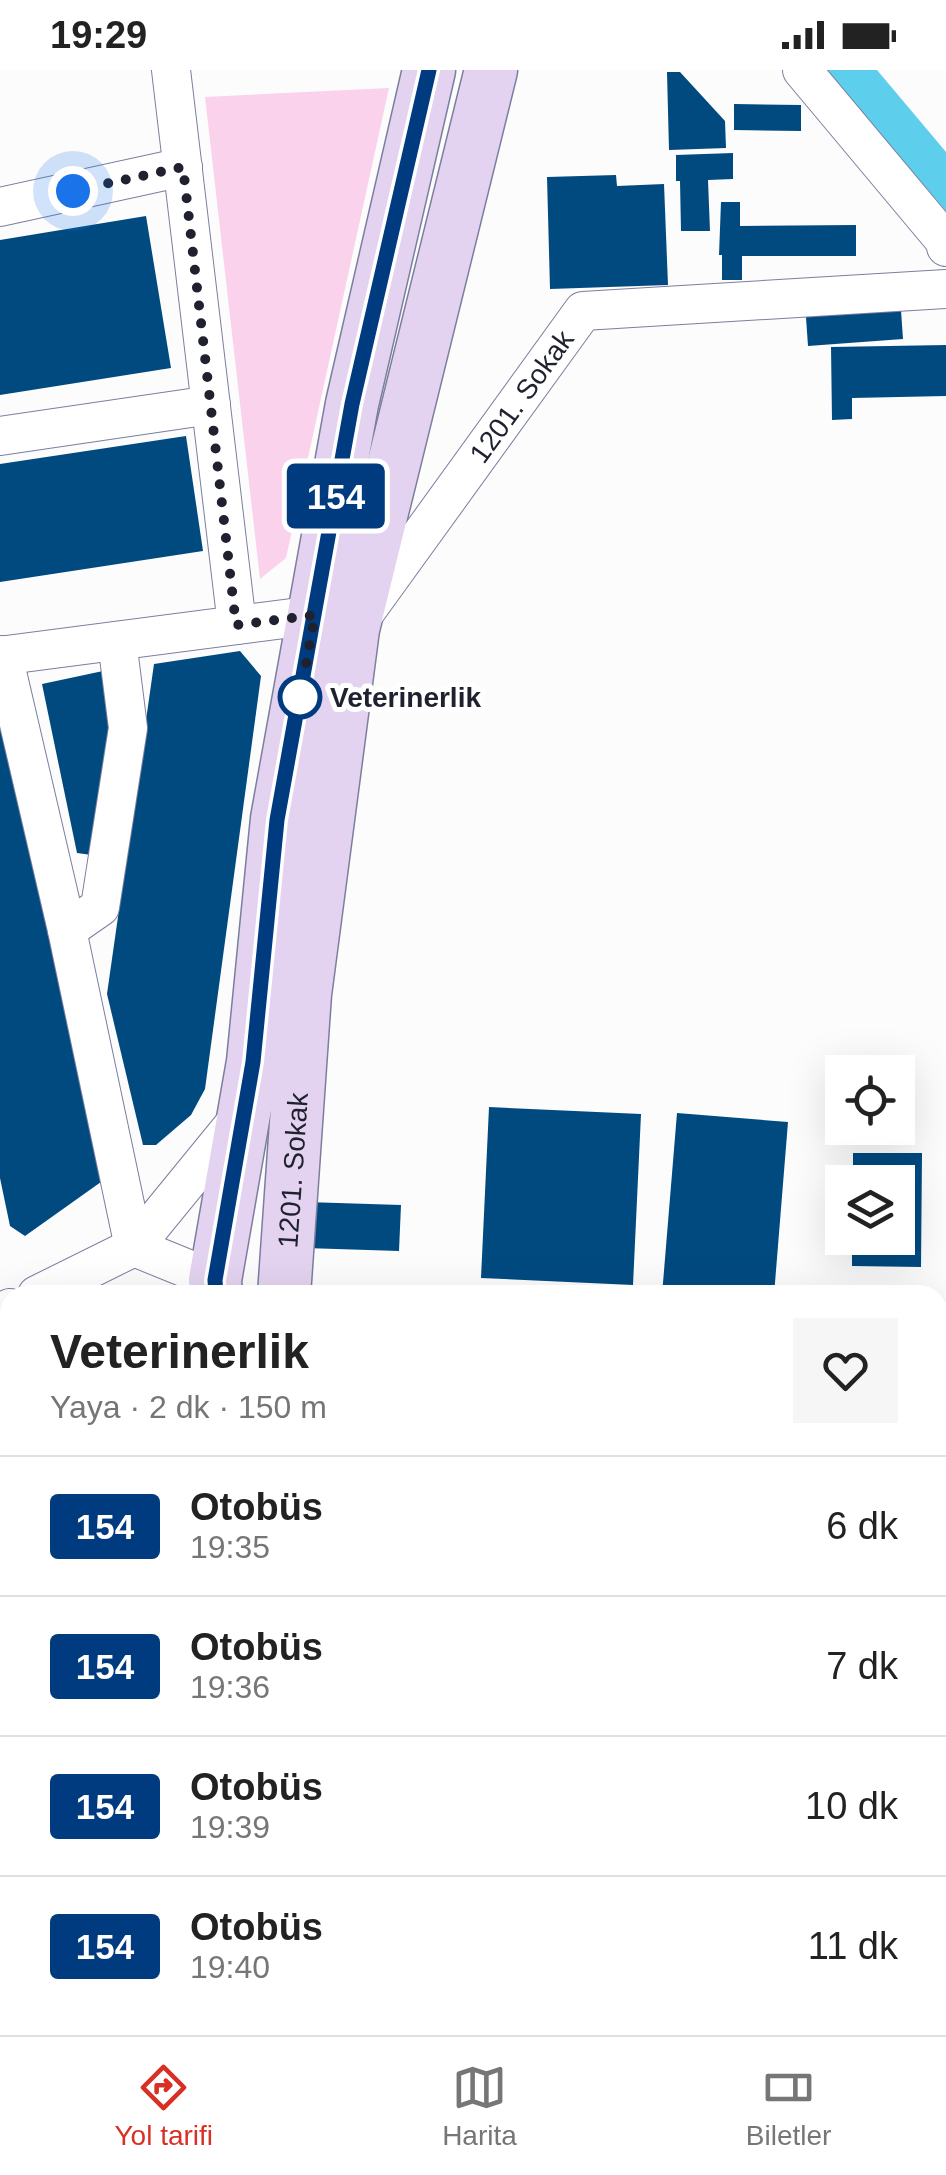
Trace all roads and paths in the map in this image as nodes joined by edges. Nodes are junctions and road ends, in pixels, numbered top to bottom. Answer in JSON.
{"nodes":[{"id":1,"x":171,"y":70,"type":"edge"},
{"id":2,"x":429,"y":70,"type":"edge"},
{"id":3,"x":491,"y":70,"type":"edge"},
{"id":4,"x":802,"y":70,"type":"edge"},
{"id":5,"x":183,"y":167,"type":"junction"},
{"id":6,"x":0,"y":207,"type":"edge"},
{"id":7,"x":946,"y":247,"type":"edge"},
{"id":8,"x":946,"y":289,"type":"edge"},
{"id":9,"x":211,"y":405,"type":"junction"},
{"id":10,"x":0,"y":436,"type":"edge"},
{"id":11,"x":334,"y":622,"type":"junction"},
{"id":12,"x":236,"y":625,"type":"junction"},
{"id":13,"x":118,"y":640,"type":"junction"},
{"id":14,"x":2,"y":655,"type":"edge"},
{"id":15,"x":68,"y":930,"type":"junction"},
{"id":16,"x":244,"y":1112,"type":"junction"},
{"id":17,"x":134,"y":1248,"type":"junction"},
{"id":18,"x":58,"y":1285,"type":"edge"},
{"id":19,"x":205,"y":1285,"type":"edge"},
{"id":20,"x":217,"y":1285,"type":"edge"},
{"id":21,"x":285,"y":1285,"type":"edge"}],
"edges":[{"from":1,"to":5,"type":"street"},
{"from":2,"to":11,"type":"main road","name":"1201. Sokak"},
{"from":3,"to":11,"type":"main road","name":"1201. Sokak"},
{"from":4,"to":7,"type":"street"},
{"from":5,"to":6,"type":"street"},
{"from":5,"to":9,"type":"street"},
{"from":8,"to":11,"type":"street","name":"1201. Sokak"},
{"from":9,"to":10,"type":"street"},
{"from":9,"to":12,"type":"street"},
{"from":11,"to":12,"type":"street"},
{"from":11,"to":16,"type":"main road","name":"1201. Sokak"},
{"from":11,"to":21,"type":"main road","name":"1201. Sokak"},
{"from":12,"to":13,"type":"street"},
{"from":13,"to":14,"type":"street"},
{"from":13,"to":15,"type":"street"},
{"from":14,"to":15,"type":"street"},
{"from":15,"to":17,"type":"street"},
{"from":16,"to":17,"type":"street"},
{"from":16,"to":20,"type":"main road","name":"1201. Sokak"},
{"from":17,"to":18,"type":"street"},
{"from":17,"to":19,"type":"street"}]}
